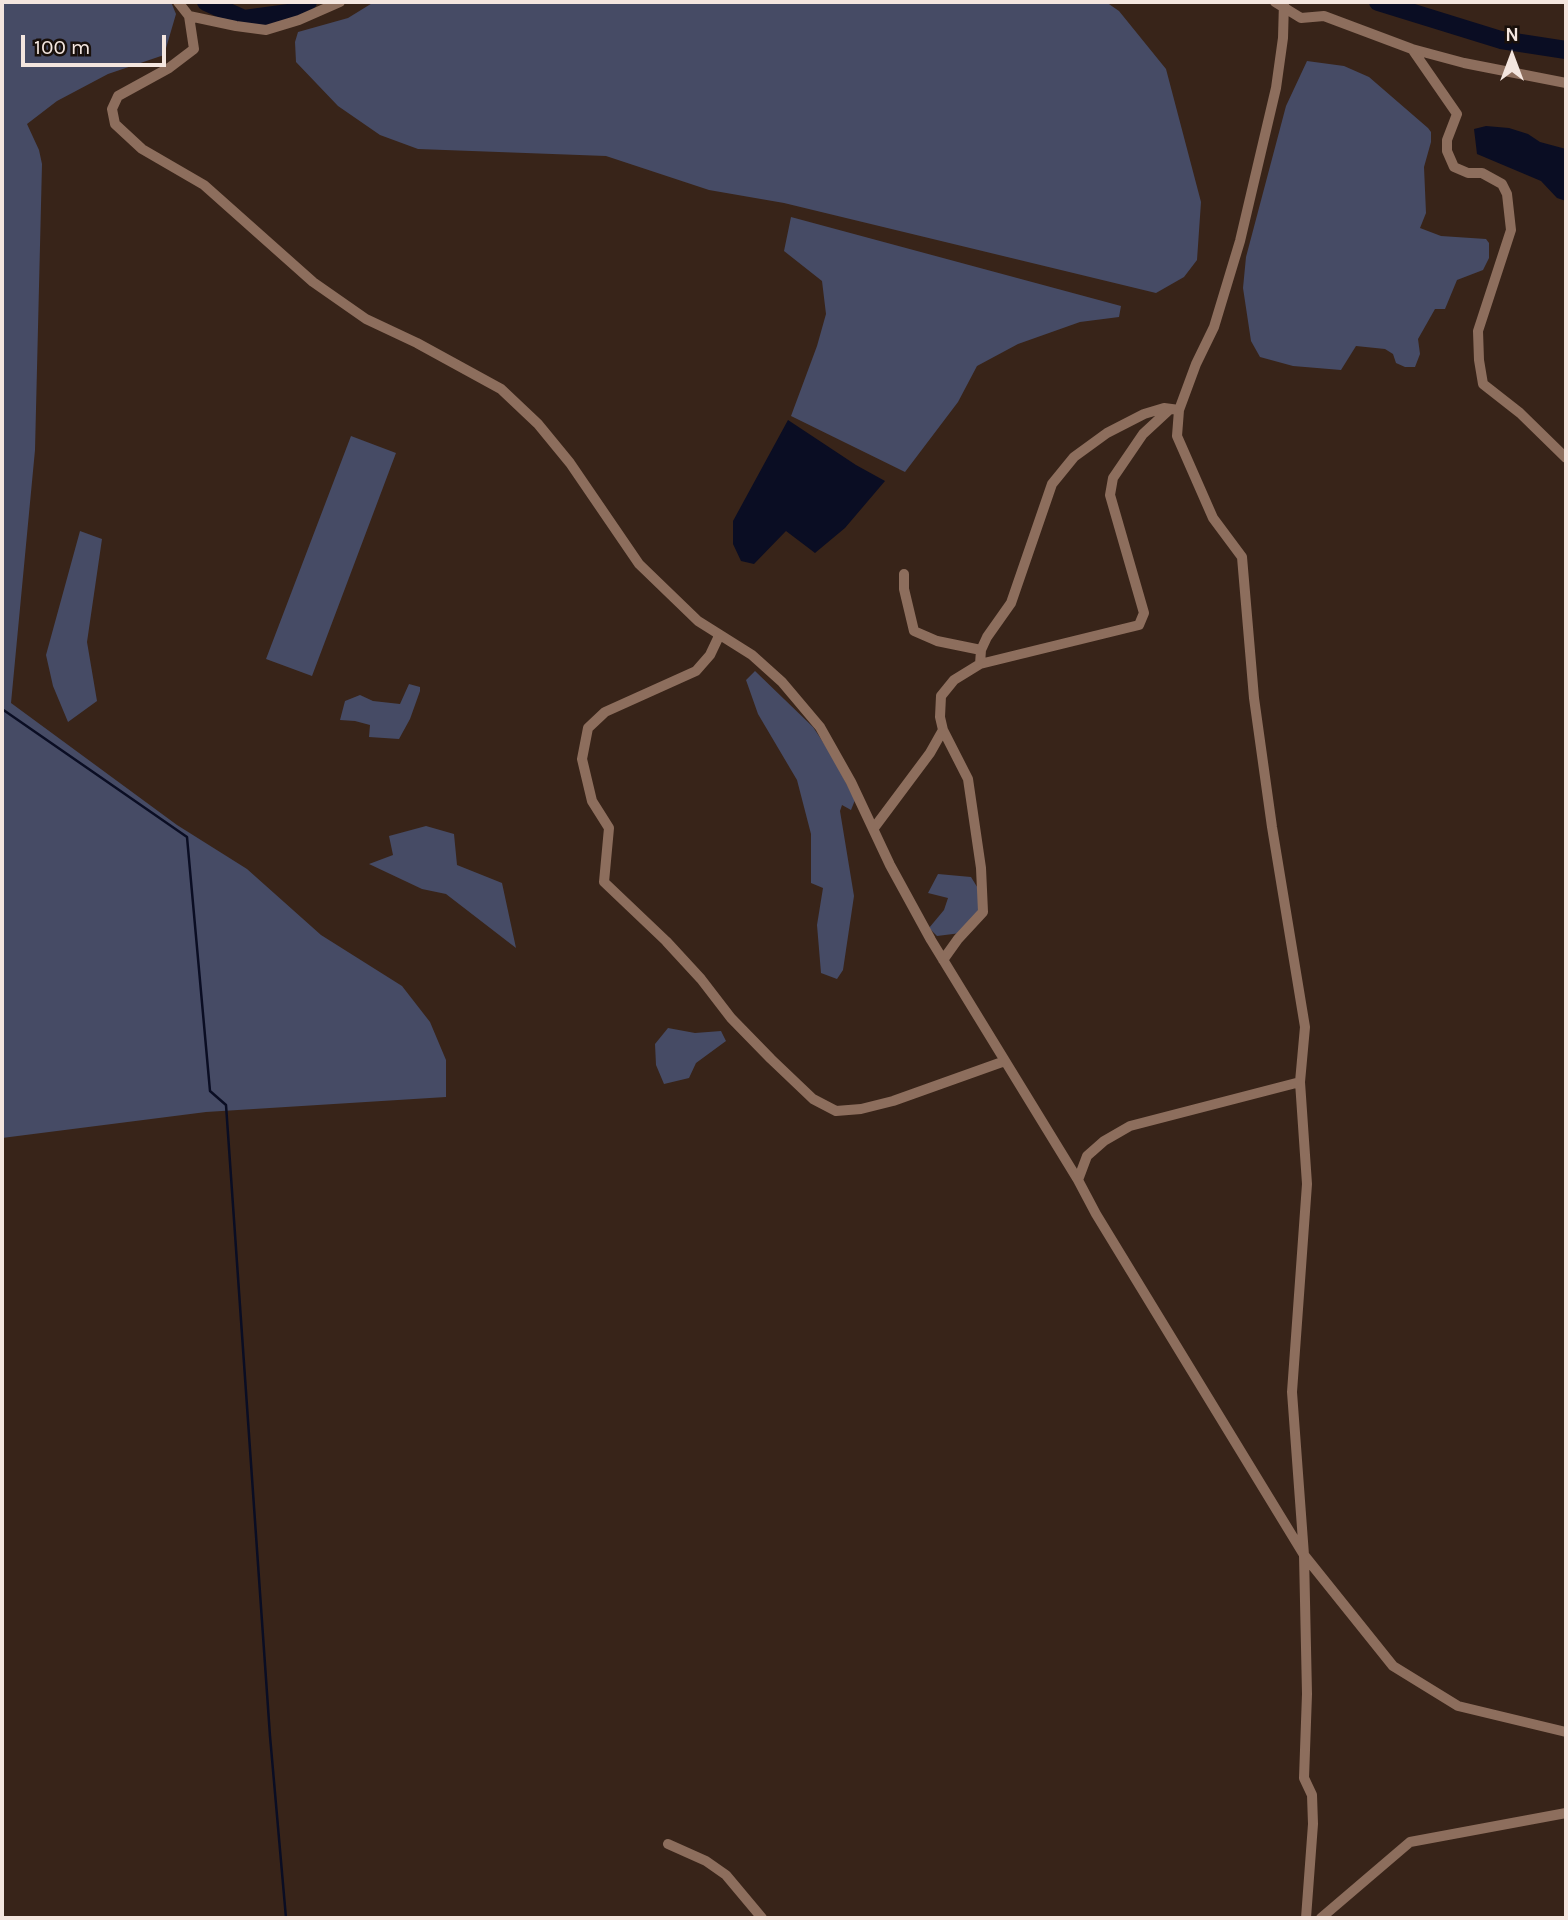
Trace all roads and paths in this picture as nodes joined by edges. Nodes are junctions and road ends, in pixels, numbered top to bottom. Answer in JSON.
{"nodes":[{"id":1,"x":178,"y":2,"type":"edge"},
{"id":2,"x":340,"y":2,"type":"edge"},
{"id":3,"x":1281,"y":3,"type":"edge"},
{"id":4,"x":189,"y":16,"type":"junction"},
{"id":5,"x":1412,"y":49,"type":"junction"},
{"id":6,"x":1566,"y":83,"type":"edge"},
{"id":7,"x":1175,"y":410,"type":"junction"},
{"id":8,"x":1566,"y":458,"type":"edge"},
{"id":9,"x":904,"y":574,"type":"dead end"},
{"id":10,"x":719,"y":636,"type":"junction"},
{"id":11,"x":981,"y":650,"type":"junction"},
{"id":12,"x":980,"y":664,"type":"junction"},
{"id":13,"x":943,"y":730,"type":"junction"},
{"id":14,"x":874,"y":828,"type":"junction"},
{"id":15,"x":943,"y":960,"type":"junction"},
{"id":16,"x":1005,"y":1061,"type":"junction"},
{"id":17,"x":1300,"y":1082,"type":"junction"},
{"id":18,"x":1079,"y":1180,"type":"junction"},
{"id":19,"x":1304,"y":1555,"type":"junction"},
{"id":20,"x":1566,"y":1732,"type":"edge"},
{"id":21,"x":1566,"y":1812,"type":"edge"},
{"id":22,"x":668,"y":1844,"type":"dead end"},
{"id":23,"x":762,"y":1918,"type":"edge"},
{"id":24,"x":1306,"y":1918,"type":"edge"},
{"id":25,"x":1321,"y":1918,"type":"edge"}],
"edges":[{"from":1,"to":4,"type":"street"},
{"from":2,"to":4,"type":"street"},
{"from":3,"to":5,"type":"street"},
{"from":3,"to":7,"type":"street"},
{"from":4,"to":10,"type":"street"},
{"from":5,"to":6,"type":"street"},
{"from":5,"to":8,"type":"street"},
{"from":7,"to":11,"type":"street"},
{"from":7,"to":12,"type":"street"},
{"from":7,"to":17,"type":"street"},
{"from":9,"to":11,"type":"street"},
{"from":10,"to":14,"type":"street"},
{"from":10,"to":16,"type":"street"},
{"from":11,"to":12,"type":"street"},
{"from":12,"to":13,"type":"street"},
{"from":13,"to":14,"type":"street"},
{"from":13,"to":15,"type":"street"},
{"from":14,"to":15,"type":"street"},
{"from":15,"to":16,"type":"street"},
{"from":16,"to":18,"type":"street"},
{"from":17,"to":18,"type":"street"},
{"from":17,"to":19,"type":"street"},
{"from":18,"to":19,"type":"street"},
{"from":19,"to":20,"type":"street"},
{"from":19,"to":24,"type":"street"},
{"from":21,"to":25,"type":"street"},
{"from":22,"to":23,"type":"street"}]}
